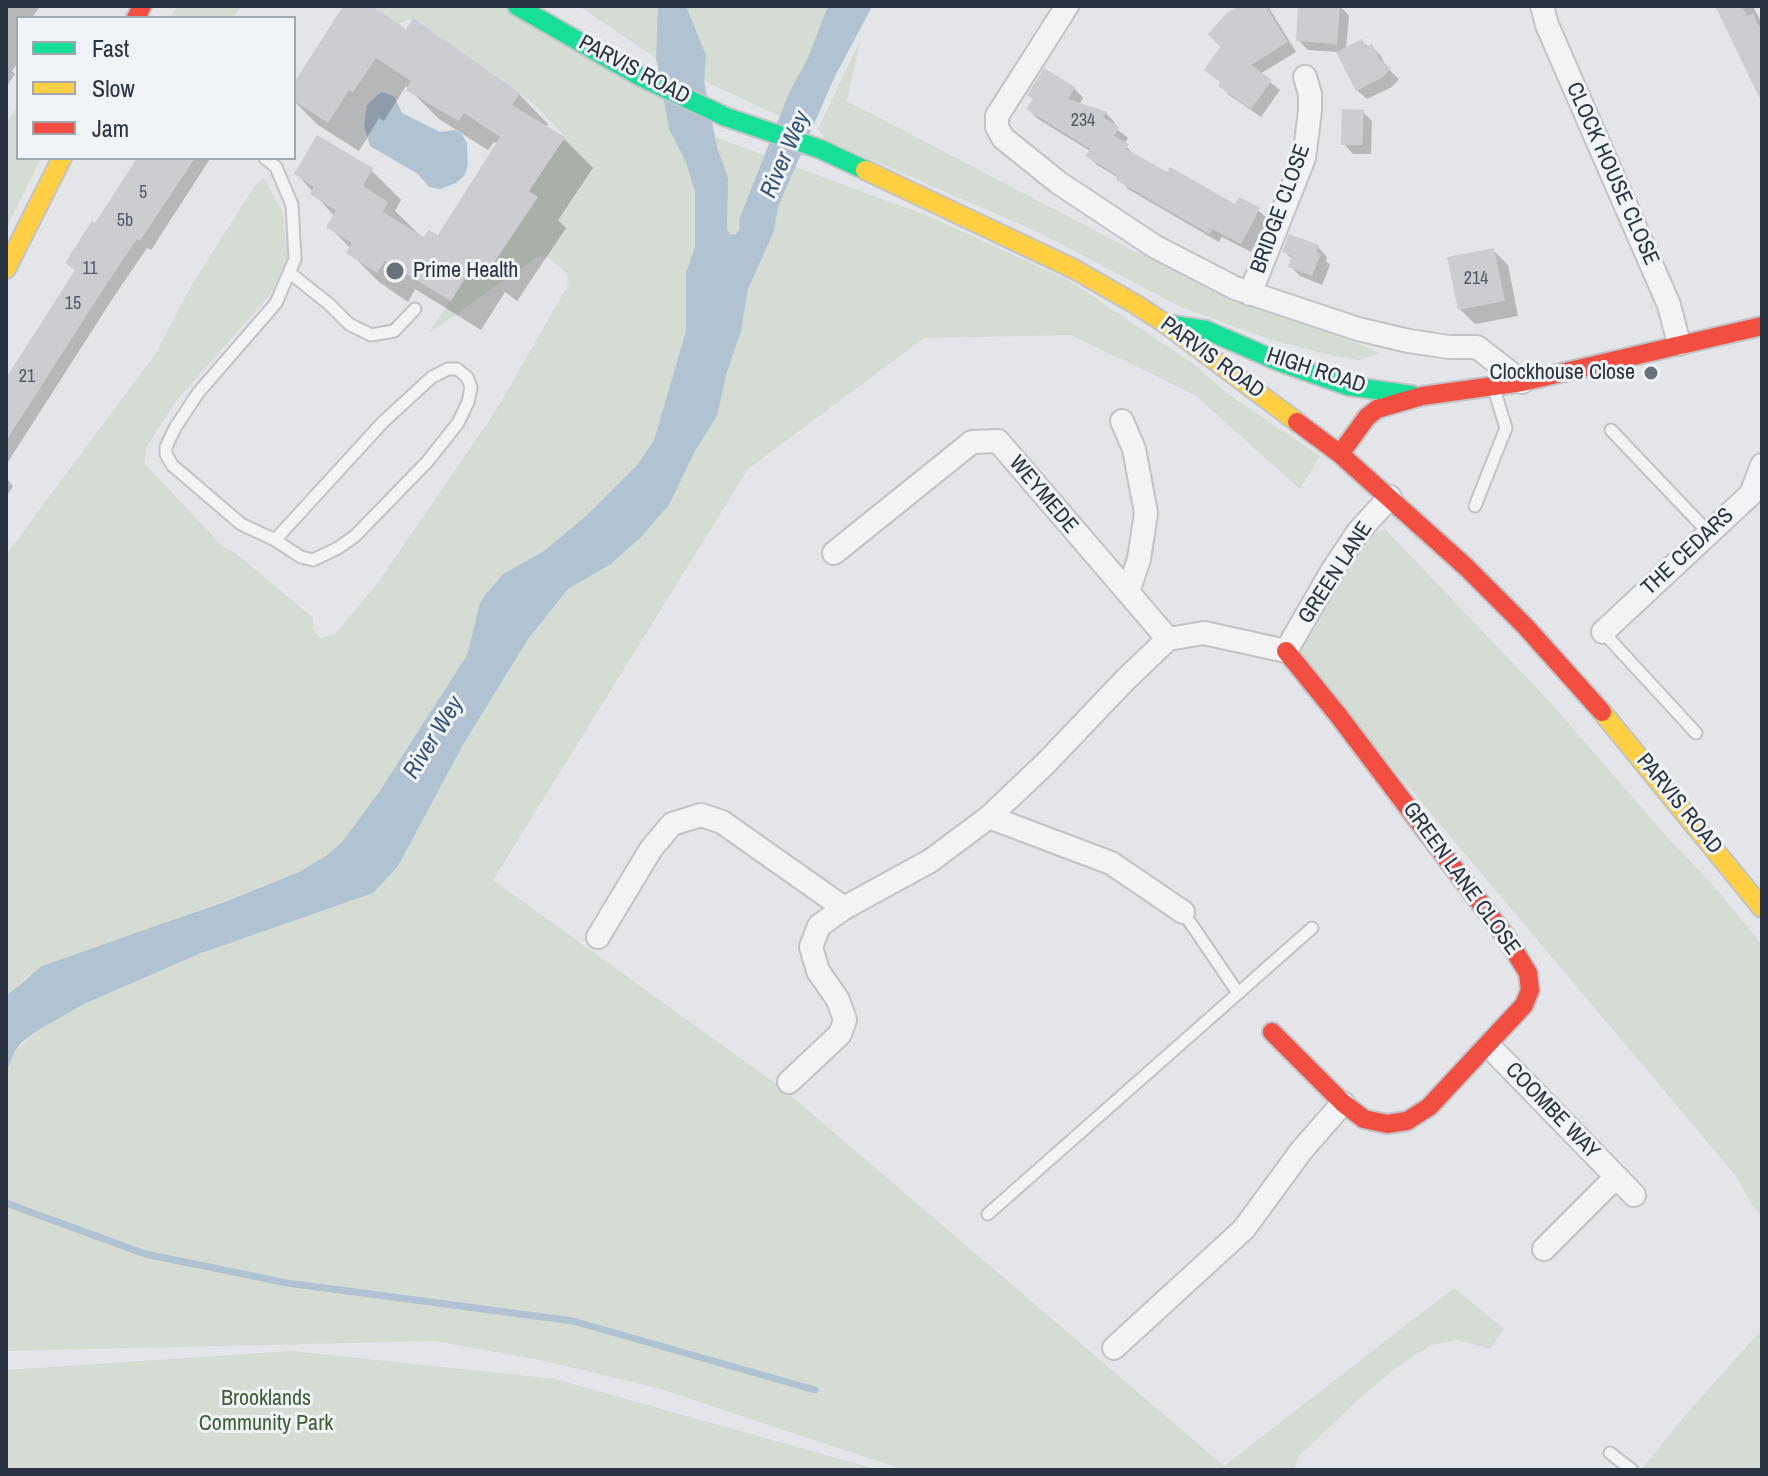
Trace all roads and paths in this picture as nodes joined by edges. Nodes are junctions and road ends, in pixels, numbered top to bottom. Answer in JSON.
{"nodes":[{"id":1,"x":517,"y":6,"type":"edge"},
{"id":2,"x":1067,"y":6,"type":"edge"},
{"id":3,"x":1542,"y":6,"type":"edge"},
{"id":4,"x":1305,"y":77,"type":"dead end"},
{"id":5,"x":61,"y":160,"type":"edge"},
{"id":6,"x":267,"y":160,"type":"edge"},
{"id":7,"x":6,"y":269,"type":"edge"},
{"id":8,"x":290,"y":273,"type":"junction"},
{"id":9,"x":1250,"y":294,"type":"junction"},
{"id":10,"x":415,"y":309,"type":"dead end"},
{"id":11,"x":1166,"y":324,"type":"junction"},
{"id":12,"x":1762,"y":326,"type":"edge"},
{"id":13,"x":1679,"y":344,"type":"junction"},
{"id":14,"x":1522,"y":382,"type":"junction"},
{"id":15,"x":1493,"y":386,"type":"junction"},
{"id":16,"x":1422,"y":396,"type":"junction"},
{"id":17,"x":1122,"y":421,"type":"dead end"},
{"id":18,"x":1611,"y":430,"type":"dead end"},
{"id":19,"x":1340,"y":454,"type":"junction"},
{"id":20,"x":1760,"y":475,"type":"edge"},
{"id":21,"x":1390,"y":497,"type":"junction"},
{"id":22,"x":1475,"y":506,"type":"dead end"},
{"id":23,"x":1709,"y":533,"type":"junction"},
{"id":24,"x":275,"y":540,"type":"junction"},
{"id":25,"x":834,"y":553,"type":"dead end"},
{"id":26,"x":1128,"y":592,"type":"junction"},
{"id":27,"x":1603,"y":632,"type":"joint"},
{"id":28,"x":1168,"y":639,"type":"junction"},
{"id":29,"x":1286,"y":651,"type":"junction"},
{"id":30,"x":1696,"y":733,"type":"dead end"},
{"id":31,"x":989,"y":817,"type":"junction"},
{"id":32,"x":844,"y":908,"type":"junction"},
{"id":33,"x":1762,"y":908,"type":"edge"},
{"id":34,"x":1183,"y":912,"type":"joint"},
{"id":35,"x":1312,"y":928,"type":"dead end"},
{"id":36,"x":598,"y":937,"type":"dead end"},
{"id":37,"x":1238,"y":993,"type":"junction"},
{"id":38,"x":1272,"y":1032,"type":"dead end"},
{"id":39,"x":1489,"y":1046,"type":"junction"},
{"id":40,"x":789,"y":1082,"type":"dead end"},
{"id":41,"x":1343,"y":1103,"type":"junction"},
{"id":42,"x":1616,"y":1177,"type":"junction"},
{"id":43,"x":1634,"y":1195,"type":"dead end"},
{"id":44,"x":988,"y":1214,"type":"dead end"},
{"id":45,"x":1544,"y":1249,"type":"dead end"},
{"id":46,"x":1114,"y":1348,"type":"dead end"},
{"id":47,"x":1610,"y":1453,"type":"dead end"},
{"id":48,"x":1632,"y":1470,"type":"edge"}],
"edges":[{"from":1,"to":11,"type":"main road","name":"PARVIS ROAD"},
{"from":2,"to":9,"type":"street"},
{"from":3,"to":13,"type":"street","name":"CLOCK HOUSE CLOSE"},
{"from":4,"to":9,"type":"street","name":"BRIDGE CLOSE"},
{"from":5,"to":7,"type":"main road"},
{"from":6,"to":8,"type":"lane"},
{"from":8,"to":10,"type":"lane"},
{"from":8,"to":24,"type":"lane"},
{"from":9,"to":14,"type":"street"},
{"from":11,"to":16,"type":"main road","name":"HIGH ROAD"},
{"from":11,"to":19,"type":"main road","name":"PARVIS ROAD"},
{"from":12,"to":13,"type":"main road","name":"HIGH ROAD"},
{"from":13,"to":14,"type":"main road","name":"HIGH ROAD"},
{"from":14,"to":15,"type":"main road","name":"HIGH ROAD"},
{"from":15,"to":16,"type":"main road","name":"HIGH ROAD"},
{"from":15,"to":22,"type":"lane"},
{"from":16,"to":19,"type":"main road","name":"HIGH ROAD"},
{"from":17,"to":26,"type":"street"},
{"from":18,"to":23,"type":"lane"},
{"from":19,"to":21,"type":"main road","name":"PARVIS ROAD"},
{"from":20,"to":23,"type":"street","name":"THE CEDARS"},
{"from":21,"to":29,"type":"street","name":"GREEN LANE"},
{"from":21,"to":33,"type":"main road","name":"PARVIS ROAD"},
{"from":23,"to":27,"type":"street","name":"THE CEDARS"},
{"from":24,"to":24,"type":"lane"},
{"from":25,"to":26,"type":"street","name":"WEYMEDE"},
{"from":26,"to":28,"type":"street","name":"WEYMEDE"},
{"from":27,"to":30,"type":"lane"},
{"from":28,"to":29,"type":"street"},
{"from":28,"to":31,"type":"street"},
{"from":29,"to":39,"type":"main road","name":"GREEN LANE CLOSE"},
{"from":31,"to":32,"type":"street"},
{"from":31,"to":34,"type":"street"},
{"from":32,"to":36,"type":"street"},
{"from":32,"to":40,"type":"street"},
{"from":34,"to":37,"type":"lane"},
{"from":35,"to":37,"type":"lane"},
{"from":37,"to":44,"type":"lane"},
{"from":38,"to":41,"type":"main road","name":"GREEN LANE CLOSE"},
{"from":39,"to":41,"type":"main road","name":"GREEN LANE CLOSE"},
{"from":39,"to":42,"type":"street","name":"COOMBE WAY"},
{"from":41,"to":46,"type":"street"},
{"from":42,"to":43,"type":"street","name":"COOMBE WAY"},
{"from":42,"to":45,"type":"street","name":"COOMBE WAY"},
{"from":47,"to":48,"type":"lane"}]}
